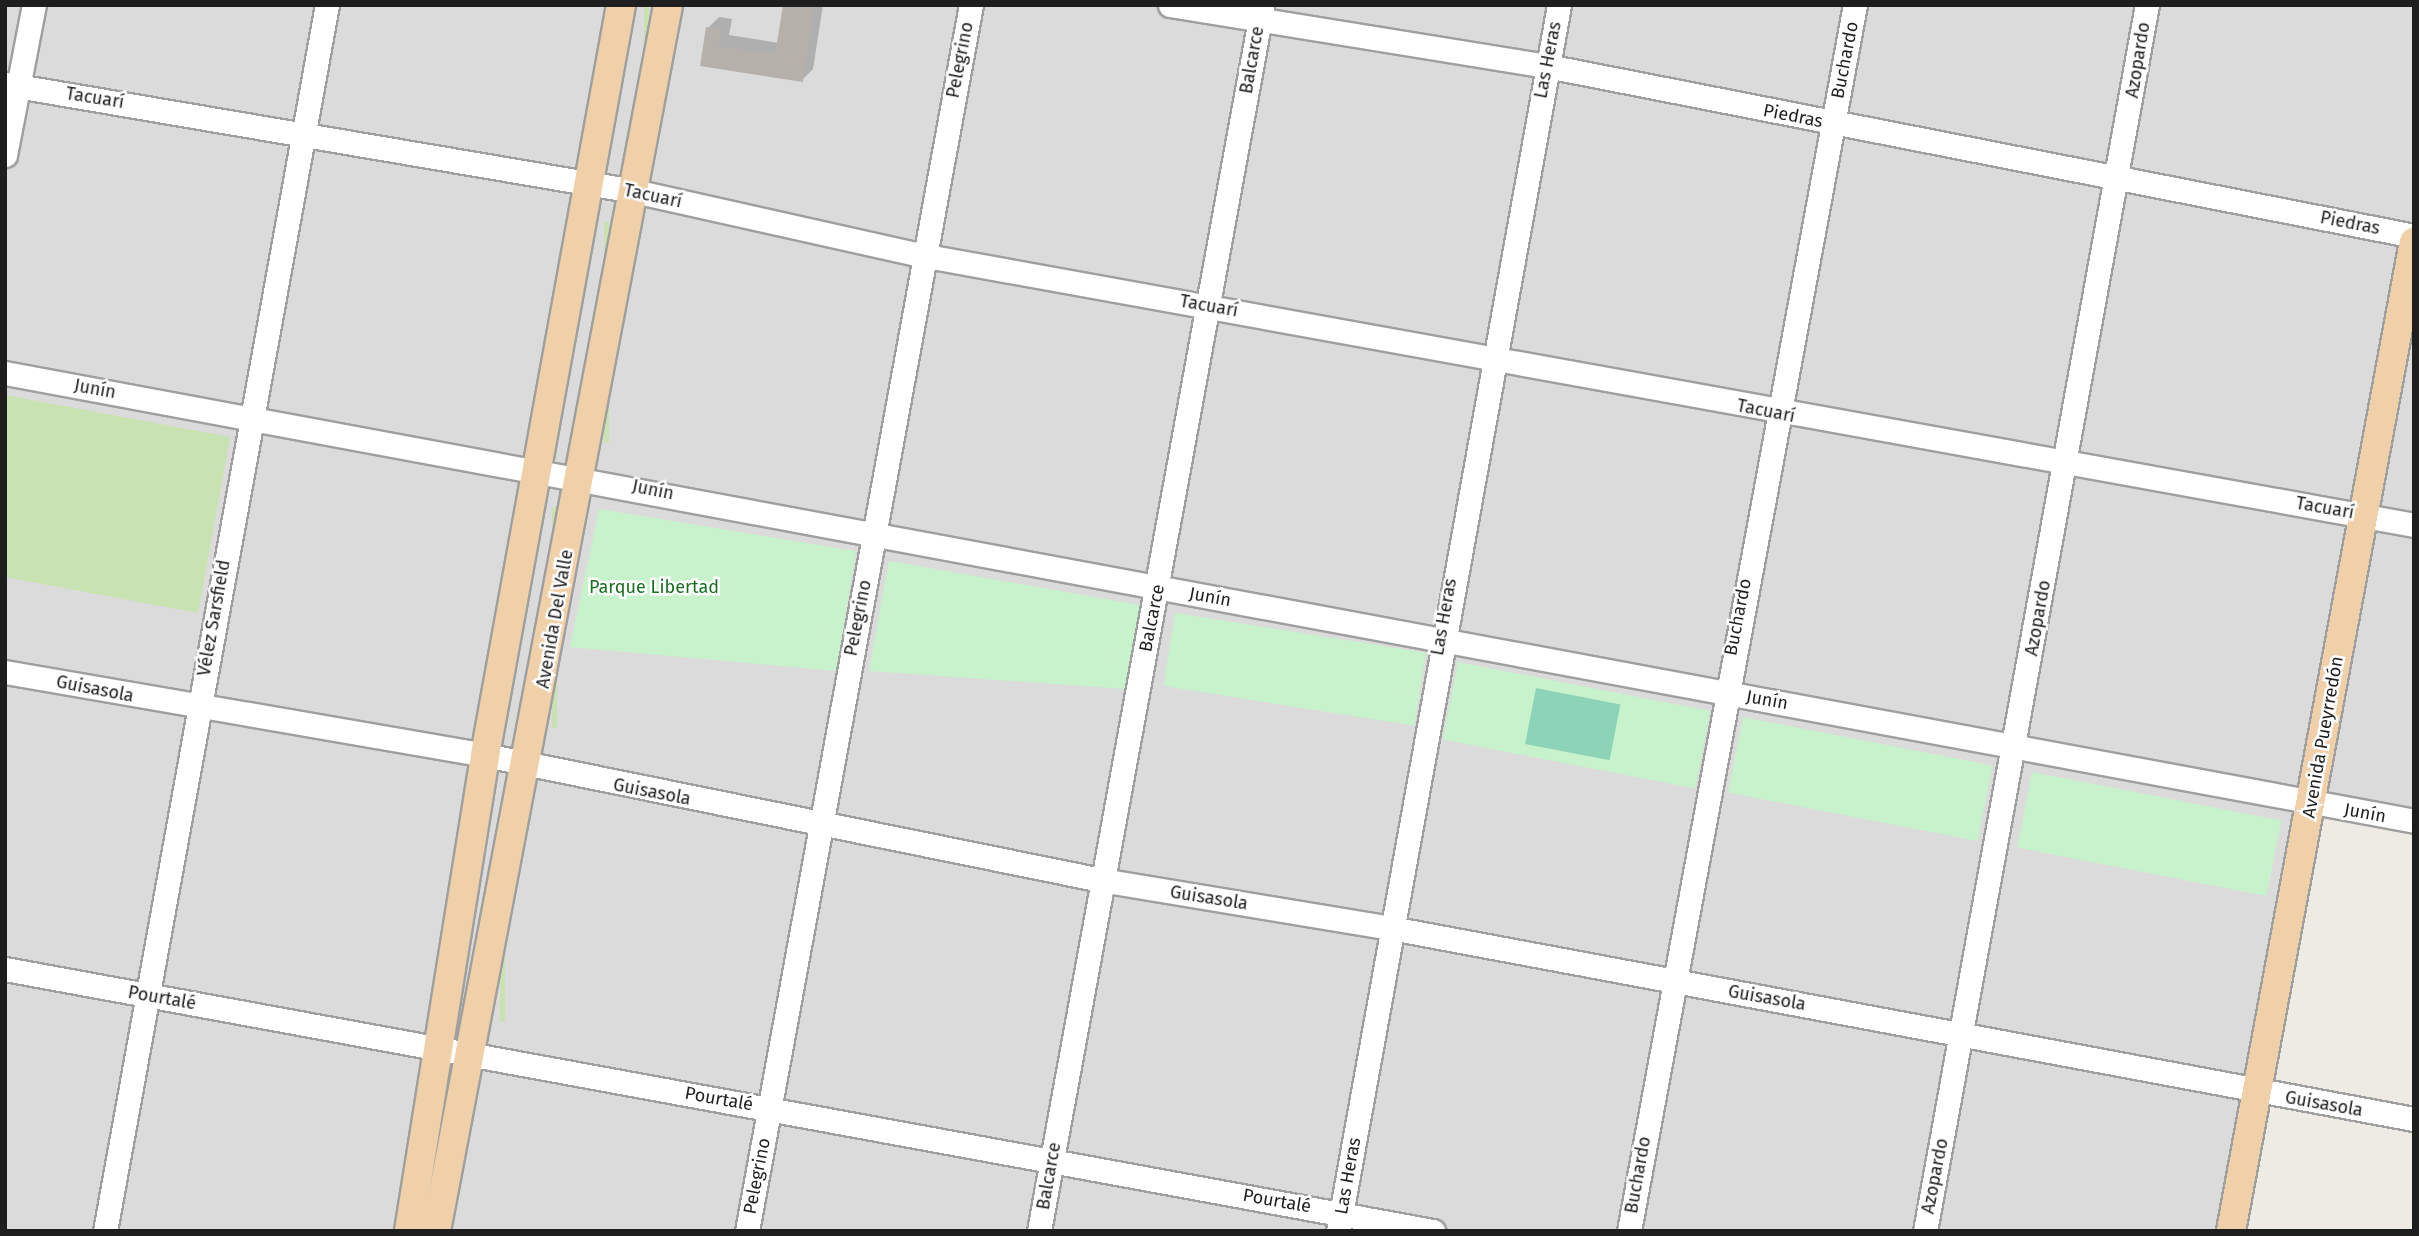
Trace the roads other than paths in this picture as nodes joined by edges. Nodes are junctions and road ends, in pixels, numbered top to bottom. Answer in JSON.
{"nodes":[{"id":1,"x":34,"y":5,"type":"edge"},
{"id":2,"x":327,"y":5,"type":"edge"},
{"id":3,"x":621,"y":5,"type":"edge"},
{"id":4,"x":668,"y":5,"type":"edge"},
{"id":5,"x":971,"y":5,"type":"edge"},
{"id":6,"x":1170,"y":5,"type":"edge"},
{"id":7,"x":1559,"y":5,"type":"edge"},
{"id":8,"x":1855,"y":5,"type":"edge"},
{"id":9,"x":2147,"y":5,"type":"edge"},
{"id":10,"x":1261,"y":13,"type":"edge"},
{"id":11,"x":1547,"y":66,"type":"junction"},
{"id":12,"x":12,"y":85,"type":"edge"},
{"id":13,"x":1833,"y":124,"type":"junction"},
{"id":14,"x":301,"y":131,"type":"junction"},
{"id":15,"x":5,"y":155,"type":"edge"},
{"id":16,"x":2119,"y":176,"type":"junction"},
{"id":17,"x":589,"y":184,"type":"junction"},
{"id":18,"x":634,"y":191,"type":"junction"},
{"id":19,"x":2414,"y":236,"type":"edge"},
{"id":20,"x":2414,"y":242,"type":"edge"},
{"id":21,"x":921,"y":255,"type":"junction"},
{"id":22,"x":1208,"y":305,"type":"junction"},
{"id":23,"x":1493,"y":357,"type":"junction"},
{"id":24,"x":5,"y":373,"type":"edge"},
{"id":25,"x":1776,"y":413,"type":"junction"},
{"id":26,"x":249,"y":415,"type":"junction"},
{"id":27,"x":2065,"y":464,"type":"junction"},
{"id":28,"x":537,"y":468,"type":"junction"},
{"id":29,"x":582,"y":476,"type":"junction"},
{"id":30,"x":2364,"y":514,"type":"junction"},
{"id":31,"x":2414,"y":525,"type":"edge"},
{"id":32,"x":874,"y":533,"type":"junction"},
{"id":33,"x":1157,"y":588,"type":"junction"},
{"id":34,"x":1440,"y":638,"type":"junction"},
{"id":35,"x":5,"y":672,"type":"edge"},
{"id":36,"x":1724,"y":693,"type":"junction"},
{"id":37,"x":199,"y":709,"type":"junction"},
{"id":38,"x":2017,"y":744,"type":"junction"},
{"id":39,"x":485,"y":755,"type":"junction"},
{"id":40,"x":528,"y":767,"type":"junction"},
{"id":41,"x":2310,"y":804,"type":"junction"},
{"id":42,"x":2414,"y":821,"type":"edge"},
{"id":43,"x":819,"y":826,"type":"junction"},
{"id":44,"x":1101,"y":880,"type":"junction"},
{"id":45,"x":1391,"y":928,"type":"junction"},
{"id":46,"x":5,"y":969,"type":"edge"},
{"id":47,"x":1672,"y":981,"type":"junction"},
{"id":48,"x":149,"y":996,"type":"junction"},
{"id":49,"x":1962,"y":1032,"type":"junction"},
{"id":50,"x":437,"y":1047,"type":"junction"},
{"id":51,"x":474,"y":1055,"type":"junction"},
{"id":52,"x":2256,"y":1092,"type":"junction"},
{"id":53,"x":770,"y":1108,"type":"junction"},
{"id":54,"x":2414,"y":1119,"type":"edge"},
{"id":55,"x":1052,"y":1159,"type":"junction"},
{"id":56,"x":1340,"y":1222,"type":"edge"},
{"id":57,"x":105,"y":1231,"type":"edge"},
{"id":58,"x":409,"y":1231,"type":"edge"},
{"id":59,"x":436,"y":1231,"type":"edge"},
{"id":60,"x":747,"y":1231,"type":"edge"},
{"id":61,"x":1040,"y":1231,"type":"edge"},
{"id":62,"x":1433,"y":1231,"type":"edge"},
{"id":63,"x":1629,"y":1231,"type":"edge"},
{"id":64,"x":1925,"y":1231,"type":"edge"},
{"id":65,"x":2231,"y":1231,"type":"edge"}],
"edges":[{"from":1,"to":12,"type":"street"},
{"from":2,"to":14,"type":"street","name":"Vélez Sarsfield"},
{"from":3,"to":17,"type":"main road"},
{"from":4,"to":18,"type":"main road","name":"Avenida Del Valle"},
{"from":5,"to":21,"type":"street","name":"Pelegrino"},
{"from":6,"to":10,"type":"street","name":"Piedras"},
{"from":7,"to":11,"type":"street","name":"Las Heras"},
{"from":8,"to":13,"type":"street","name":"Buchardo"},
{"from":9,"to":16,"type":"street","name":"Azopardo"},
{"from":10,"to":11,"type":"street","name":"Piedras"},
{"from":10,"to":22,"type":"street","name":"Balcarce"},
{"from":11,"to":13,"type":"street","name":"Piedras"},
{"from":11,"to":23,"type":"street","name":"Las Heras"},
{"from":12,"to":14,"type":"street","name":"Tacuarí"},
{"from":12,"to":15,"type":"street"},
{"from":13,"to":16,"type":"street","name":"Piedras"},
{"from":13,"to":25,"type":"street","name":"Buchardo"},
{"from":14,"to":17,"type":"street","name":"Tacuarí"},
{"from":14,"to":26,"type":"street","name":"Vélez Sarsfield"},
{"from":16,"to":19,"type":"street","name":"Piedras"},
{"from":16,"to":27,"type":"street","name":"Azopardo"},
{"from":17,"to":18,"type":"street","name":"Tacuarí"},
{"from":17,"to":28,"type":"main road"},
{"from":18,"to":21,"type":"street","name":"Tacuarí"},
{"from":18,"to":29,"type":"main road","name":"Avenida Del Valle"},
{"from":20,"to":30,"type":"main road","name":"Avenida Pueyrredón"},
{"from":21,"to":22,"type":"street","name":"Tacuarí"},
{"from":21,"to":32,"type":"street","name":"Pelegrino"},
{"from":22,"to":23,"type":"street","name":"Tacuarí"},
{"from":22,"to":33,"type":"street","name":"Balcarce"},
{"from":23,"to":25,"type":"street","name":"Tacuarí"},
{"from":23,"to":34,"type":"street","name":"Las Heras"},
{"from":24,"to":26,"type":"street","name":"Junín"},
{"from":25,"to":27,"type":"street","name":"Tacuarí"},
{"from":25,"to":36,"type":"street","name":"Buchardo"},
{"from":26,"to":28,"type":"street","name":"Junín"},
{"from":26,"to":37,"type":"street","name":"Vélez Sarsfield"},
{"from":27,"to":30,"type":"street","name":"Tacuarí"},
{"from":27,"to":38,"type":"street","name":"Azopardo"},
{"from":28,"to":29,"type":"street","name":"Junín"},
{"from":28,"to":39,"type":"main road"},
{"from":29,"to":32,"type":"street","name":"Junín"},
{"from":29,"to":40,"type":"main road","name":"Avenida Del Valle"},
{"from":30,"to":31,"type":"street","name":"Tacuarí"},
{"from":30,"to":41,"type":"main road","name":"Avenida Pueyrredón"},
{"from":32,"to":33,"type":"street","name":"Junín"},
{"from":32,"to":43,"type":"street","name":"Pelegrino"},
{"from":33,"to":34,"type":"street","name":"Junín"},
{"from":33,"to":44,"type":"street","name":"Balcarce"},
{"from":34,"to":36,"type":"street","name":"Junín"},
{"from":34,"to":45,"type":"street","name":"Las Heras"},
{"from":35,"to":37,"type":"street","name":"Guisasola"},
{"from":36,"to":38,"type":"street","name":"Junín"},
{"from":36,"to":47,"type":"street","name":"Buchardo"},
{"from":37,"to":39,"type":"street","name":"Guisasola"},
{"from":37,"to":48,"type":"street","name":"Vélez Sarsfield"},
{"from":38,"to":41,"type":"street","name":"Junín"},
{"from":38,"to":49,"type":"street","name":"Azopardo"},
{"from":39,"to":40,"type":"street","name":"Guisasola"},
{"from":39,"to":50,"type":"main road"},
{"from":40,"to":43,"type":"street","name":"Guisasola"},
{"from":40,"to":51,"type":"main road","name":"Avenida Del Valle"},
{"from":41,"to":42,"type":"street","name":"Junín"},
{"from":41,"to":52,"type":"main road","name":"Avenida Pueyrredón"},
{"from":43,"to":44,"type":"street","name":"Guisasola"},
{"from":43,"to":53,"type":"street","name":"Pelegrino"},
{"from":44,"to":45,"type":"street","name":"Guisasola"},
{"from":44,"to":55,"type":"street","name":"Balcarce"},
{"from":45,"to":47,"type":"street","name":"Guisasola"},
{"from":45,"to":56,"type":"street","name":"Las Heras"},
{"from":46,"to":48,"type":"street","name":"Pourtalé"},
{"from":47,"to":49,"type":"street","name":"Guisasola"},
{"from":47,"to":63,"type":"street","name":"Buchardo"},
{"from":48,"to":50,"type":"street","name":"Pourtalé"},
{"from":48,"to":57,"type":"street","name":"Vélez Sarsfield"},
{"from":49,"to":52,"type":"street","name":"Guisasola"},
{"from":49,"to":64,"type":"street","name":"Azopardo"},
{"from":50,"to":51,"type":"street","name":"Pourtalé"},
{"from":50,"to":58,"type":"main road"},
{"from":51,"to":53,"type":"street","name":"Pourtalé"},
{"from":51,"to":59,"type":"main road","name":"Avenida Del Valle"},
{"from":52,"to":54,"type":"street","name":"Guisasola"},
{"from":52,"to":65,"type":"main road","name":"Avenida Pueyrredón"},
{"from":53,"to":55,"type":"street","name":"Pourtalé"},
{"from":53,"to":60,"type":"street","name":"Pelegrino"},
{"from":55,"to":56,"type":"street","name":"Pourtalé"},
{"from":55,"to":61,"type":"street","name":"Balcarce"},
{"from":56,"to":62,"type":"street","name":"Pourtalé"}]}
